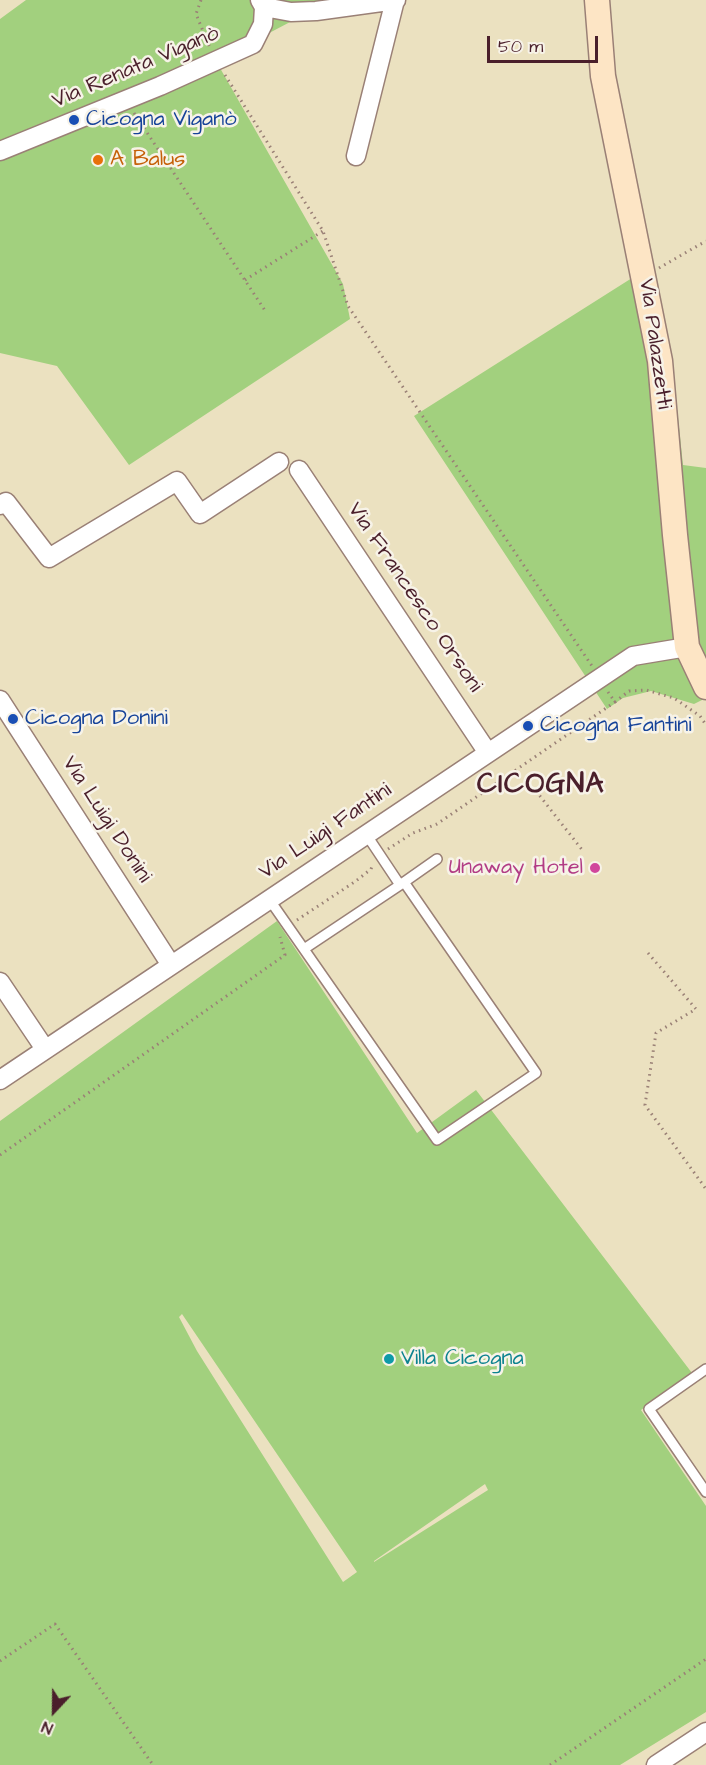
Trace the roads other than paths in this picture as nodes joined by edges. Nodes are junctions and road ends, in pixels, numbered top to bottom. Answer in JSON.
{"nodes":[{"id":1,"x":396,"y":0,"type":"edge"},
{"id":2,"x":597,"y":0,"type":"edge"},
{"id":3,"x":262,"y":3,"type":"edge"},
{"id":4,"x":0,"y":151,"type":"edge"},
{"id":5,"x":356,"y":156,"type":"dead end"},
{"id":6,"x":279,"y":462,"type":"dead end"},
{"id":7,"x":299,"y":470,"type":"dead end"},
{"id":8,"x":0,"y":505,"type":"edge"},
{"id":9,"x":687,"y":646,"type":"junction"},
{"id":10,"x":706,"y":687,"type":"edge"},
{"id":11,"x":0,"y":700,"type":"edge"},
{"id":12,"x":488,"y":753,"type":"junction"},
{"id":13,"x":366,"y":834,"type":"junction"},
{"id":14,"x":437,"y":859,"type":"dead end"},
{"id":15,"x":402,"y":883,"type":"junction"},
{"id":16,"x":269,"y":899,"type":"junction"},
{"id":17,"x":304,"y":950,"type":"junction"},
{"id":18,"x":171,"y":966,"type":"junction"},
{"id":19,"x":0,"y":982,"type":"edge"},
{"id":20,"x":45,"y":1049,"type":"junction"},
{"id":21,"x":0,"y":1080,"type":"edge"},
{"id":22,"x":706,"y":1369,"type":"edge"},
{"id":23,"x":706,"y":1492,"type":"edge"},
{"id":24,"x":706,"y":1732,"type":"edge"},
{"id":25,"x":656,"y":1765,"type":"edge"}],
"edges":[{"from":1,"to":3,"type":"street"},
{"from":1,"to":5,"type":"street"},
{"from":2,"to":9,"type":"main road","name":"Via Palazzetti"},
{"from":3,"to":4,"type":"street","name":"Via Renata Viganò"},
{"from":6,"to":8,"type":"street"},
{"from":7,"to":12,"type":"street","name":"Via Francesco Orsoni"},
{"from":9,"to":10,"type":"main road","name":"Via Palazzetti"},
{"from":9,"to":12,"type":"street","name":"Via Luigi Fantini"},
{"from":11,"to":18,"type":"street","name":"Via Luigi Donini"},
{"from":12,"to":13,"type":"street","name":"Via Luigi Fantini"},
{"from":13,"to":15,"type":"lane"},
{"from":13,"to":16,"type":"street","name":"Via Luigi Fantini"},
{"from":14,"to":15,"type":"lane"},
{"from":15,"to":17,"type":"lane"},
{"from":15,"to":17,"type":"lane"},
{"from":16,"to":17,"type":"lane"},
{"from":16,"to":18,"type":"street","name":"Via Luigi Fantini"},
{"from":18,"to":20,"type":"street","name":"Via Luigi Fantini"},
{"from":19,"to":20,"type":"street"},
{"from":20,"to":21,"type":"street","name":"Via Luigi Fantini"},
{"from":22,"to":23,"type":"lane"},
{"from":24,"to":25,"type":"street"}]}
